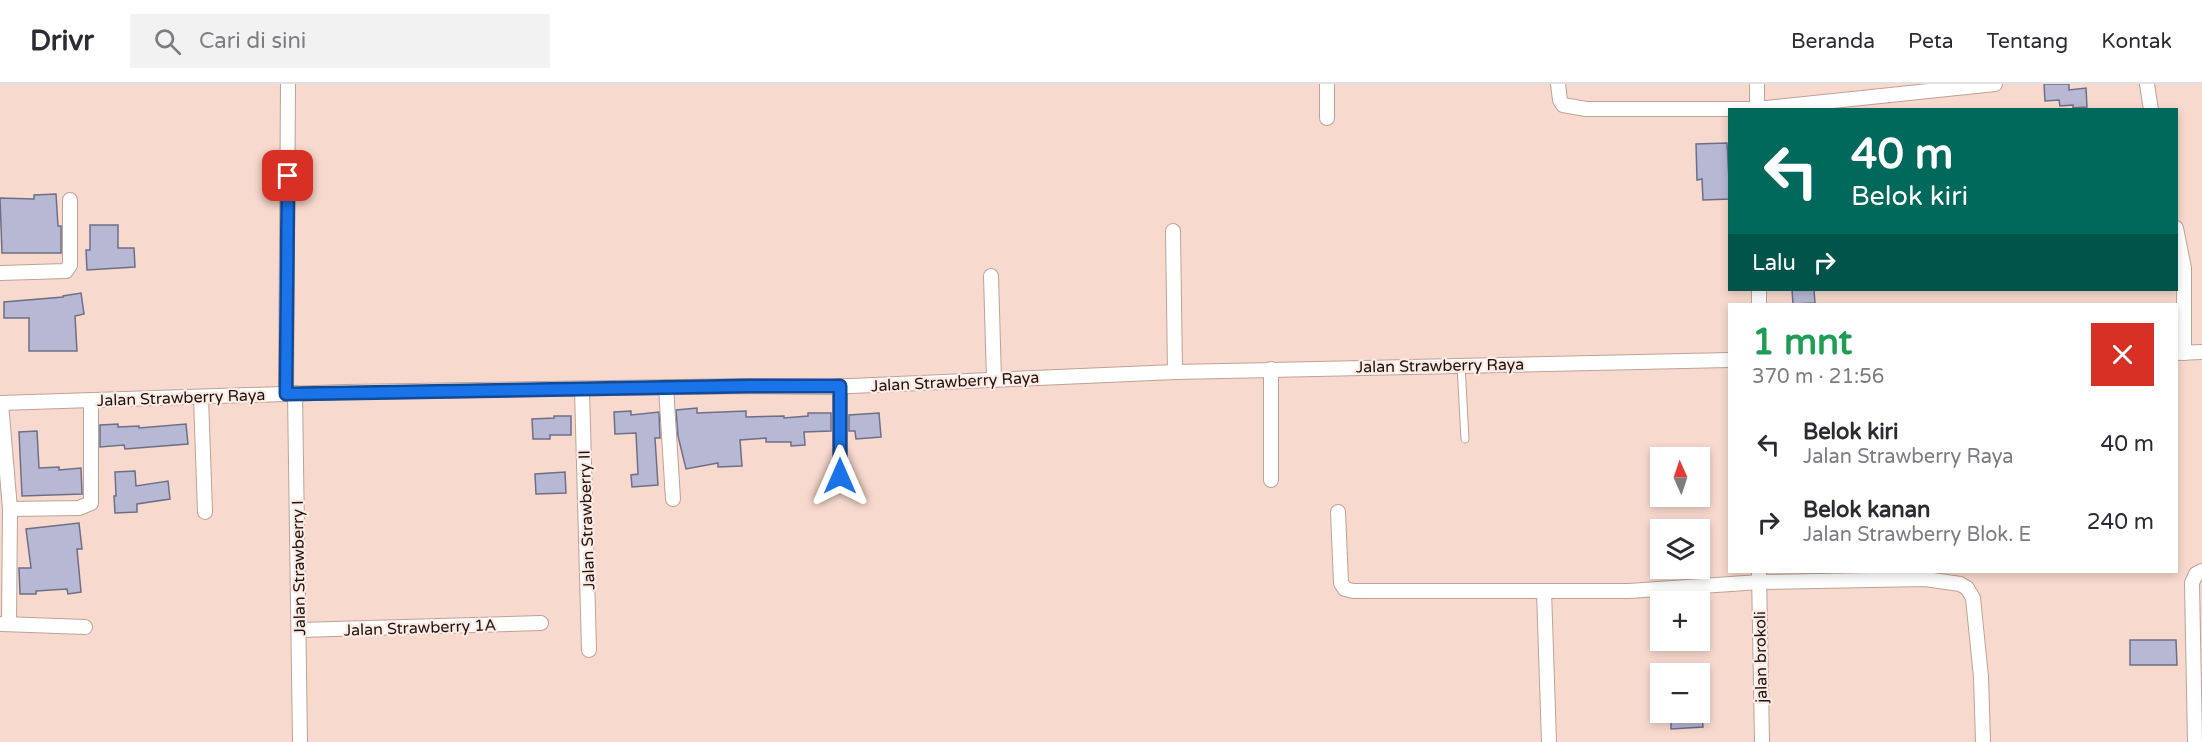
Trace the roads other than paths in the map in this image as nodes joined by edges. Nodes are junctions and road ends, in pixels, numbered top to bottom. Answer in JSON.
{"nodes":[{"id":1,"x":288,"y":84,"type":"edge"},
{"id":2,"x":1327,"y":84,"type":"edge"},
{"id":3,"x":1558,"y":84,"type":"edge"},
{"id":4,"x":1757,"y":84,"type":"edge"},
{"id":5,"x":1995,"y":84,"type":"edge"},
{"id":6,"x":2147,"y":84,"type":"edge"},
{"id":7,"x":1757,"y":108,"type":"edge"},
{"id":8,"x":1767,"y":108,"type":"edge"},
{"id":9,"x":2151,"y":108,"type":"edge"},
{"id":10,"x":1728,"y":109,"type":"edge"},
{"id":11,"x":1328,"y":118,"type":"dead end"},
{"id":12,"x":70,"y":200,"type":"dead end"},
{"id":13,"x":1173,"y":231,"type":"dead end"},
{"id":14,"x":2178,"y":238,"type":"edge"},
{"id":15,"x":0,"y":273,"type":"edge"},
{"id":16,"x":992,"y":276,"type":"dead end"},
{"id":17,"x":2202,"y":352,"type":"edge"},
{"id":18,"x":2180,"y":353,"type":"edge"},
{"id":19,"x":1728,"y":360,"type":"edge"},
{"id":20,"x":1461,"y":365,"type":"junction"},
{"id":21,"x":1271,"y":369,"type":"junction"},
{"id":22,"x":1175,"y":372,"type":"junction"},
{"id":23,"x":994,"y":380,"type":"junction"},
{"id":24,"x":840,"y":386,"type":"junction"},
{"id":25,"x":666,"y":387,"type":"junction"},
{"id":26,"x":582,"y":389,"type":"junction"},
{"id":27,"x":291,"y":393,"type":"junction"},
{"id":28,"x":201,"y":397,"type":"junction"},
{"id":29,"x":91,"y":400,"type":"junction"},
{"id":30,"x":0,"y":403,"type":"edge"},
{"id":31,"x":1465,"y":439,"type":"dead end"},
{"id":32,"x":840,"y":476,"type":"dead end"},
{"id":33,"x":1272,"y":480,"type":"dead end"},
{"id":34,"x":673,"y":499,"type":"dead end"},
{"id":35,"x":10,"y":509,"type":"junction"},
{"id":36,"x":205,"y":512,"type":"dead end"},
{"id":37,"x":1338,"y":512,"type":"dead end"},
{"id":38,"x":2202,"y":571,"type":"edge"},
{"id":39,"x":1759,"y":577,"type":"edge"},
{"id":40,"x":1544,"y":591,"type":"junction"},
{"id":41,"x":4,"y":624,"type":"edge"},
{"id":42,"x":541,"y":624,"type":"dead end"},
{"id":43,"x":85,"y":627,"type":"dead end"},
{"id":44,"x":299,"y":630,"type":"junction"},
{"id":45,"x":589,"y":650,"type":"dead end"},
{"id":46,"x":300,"y":742,"type":"edge"},
{"id":47,"x":1549,"y":742,"type":"edge"},
{"id":48,"x":1762,"y":742,"type":"edge"},
{"id":49,"x":1983,"y":742,"type":"edge"},
{"id":50,"x":2194,"y":742,"type":"edge"}],
"edges":[{"from":1,"to":27,"type":"street","name":"Jalan Strawberry I"},
{"from":2,"to":11,"type":"street"},
{"from":3,"to":10,"type":"street"},
{"from":4,"to":7,"type":"street"},
{"from":5,"to":8,"type":"street"},
{"from":6,"to":9,"type":"street"},
{"from":12,"to":15,"type":"street"},
{"from":13,"to":22,"type":"street"},
{"from":14,"to":18,"type":"street"},
{"from":16,"to":23,"type":"street"},
{"from":17,"to":18,"type":"street"},
{"from":19,"to":20,"type":"street","name":"Jalan Strawberry Raya"},
{"from":20,"to":21,"type":"street","name":"Jalan Strawberry Raya"},
{"from":20,"to":31,"type":"lane"},
{"from":21,"to":22,"type":"street","name":"Jalan Strawberry Raya"},
{"from":21,"to":33,"type":"street"},
{"from":22,"to":23,"type":"street","name":"Jalan Strawberry Raya"},
{"from":23,"to":24,"type":"street","name":"Jalan Strawberry Raya"},
{"from":24,"to":25,"type":"street","name":"Jalan Strawberry Raya"},
{"from":24,"to":32,"type":"street"},
{"from":25,"to":26,"type":"street","name":"Jalan Strawberry Raya"},
{"from":25,"to":34,"type":"street"},
{"from":26,"to":27,"type":"street","name":"Jalan Strawberry Raya"},
{"from":26,"to":45,"type":"street","name":"Jalan Strawberry II"},
{"from":27,"to":28,"type":"street","name":"Jalan Strawberry Raya"},
{"from":27,"to":44,"type":"street","name":"Jalan Strawberry I"},
{"from":28,"to":29,"type":"street","name":"Jalan Strawberry Raya"},
{"from":28,"to":36,"type":"street"},
{"from":29,"to":30,"type":"street","name":"Jalan Strawberry Raya"},
{"from":29,"to":35,"type":"street"},
{"from":30,"to":35,"type":"street"},
{"from":35,"to":41,"type":"street"},
{"from":37,"to":40,"type":"street"},
{"from":38,"to":50,"type":"street"},
{"from":39,"to":40,"type":"street"},
{"from":39,"to":48,"type":"street","name":"jalan brokoli"},
{"from":39,"to":49,"type":"street"},
{"from":40,"to":47,"type":"street"},
{"from":41,"to":43,"type":"street"},
{"from":42,"to":44,"type":"street","name":"Jalan Strawberry 1A"},
{"from":44,"to":46,"type":"street","name":"Jalan Strawberry I"}]}
